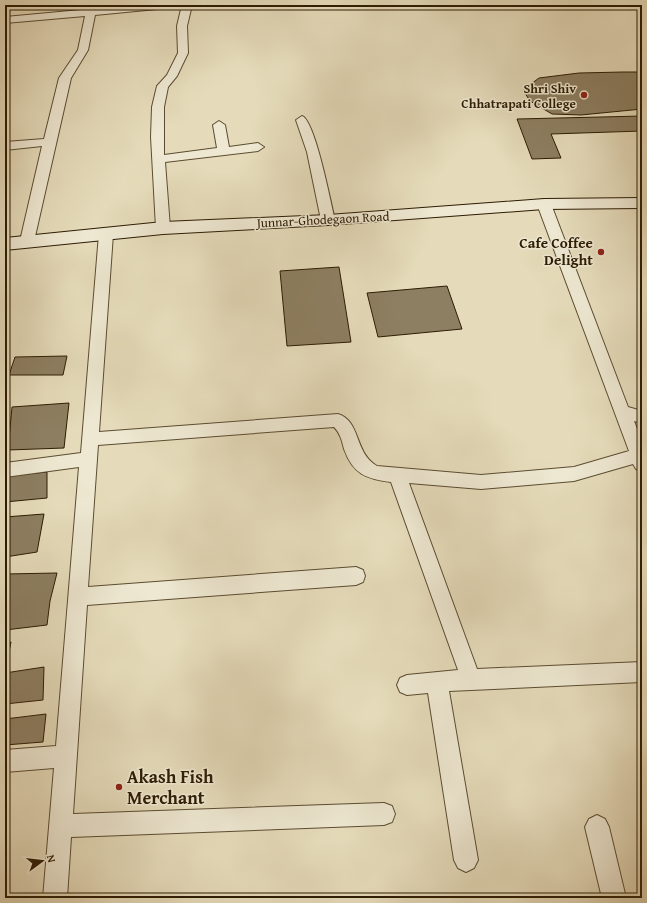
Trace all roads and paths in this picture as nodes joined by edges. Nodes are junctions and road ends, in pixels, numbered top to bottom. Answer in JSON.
{"nodes":[{"id":1,"x":167,"y":5,"type":"edge"},
{"id":2,"x":187,"y":5,"type":"edge"},
{"id":3,"x":91,"y":12,"type":"junction"},
{"id":4,"x":5,"y":20,"type":"edge"},
{"id":5,"x":302,"y":120,"type":"dead end"},
{"id":6,"x":219,"y":126,"type":"dead end"},
{"id":7,"x":48,"y":142,"type":"junction"},
{"id":8,"x":5,"y":146,"type":"edge"},
{"id":9,"x":258,"y":147,"type":"dead end"},
{"id":10,"x":223,"y":150,"type":"junction"},
{"id":11,"x":159,"y":159,"type":"junction"},
{"id":12,"x":642,"y":203,"type":"edge"},
{"id":13,"x":544,"y":204,"type":"junction"},
{"id":14,"x":328,"y":220,"type":"junction"},
{"id":15,"x":163,"y":228,"type":"junction"},
{"id":16,"x":106,"y":234,"type":"junction"},
{"id":17,"x":27,"y":241,"type":"junction"},
{"id":18,"x":5,"y":244,"type":"edge"},
{"id":19,"x":622,"y":411,"type":"junction"},
{"id":20,"x":642,"y":417,"type":"edge"},
{"id":21,"x":90,"y":439,"type":"junction"},
{"id":22,"x":88,"y":459,"type":"junction"},
{"id":23,"x":640,"y":460,"type":"edge"},
{"id":24,"x":5,"y":470,"type":"edge"},
{"id":25,"x":397,"y":474,"type":"junction"},
{"id":26,"x":356,"y":576,"type":"dead end"},
{"id":27,"x":77,"y":597,"type":"junction"},
{"id":28,"x":642,"y":672,"type":"edge"},
{"id":29,"x":471,"y":679,"type":"junction"},
{"id":30,"x":437,"y":682,"type":"junction"},
{"id":31,"x":407,"y":685,"type":"dead end"},
{"id":32,"x":66,"y":756,"type":"junction"},
{"id":33,"x":5,"y":761,"type":"edge"},
{"id":34,"x":384,"y":814,"type":"dead end"},
{"id":35,"x":61,"y":826,"type":"junction"},
{"id":36,"x":596,"y":827,"type":"dead end"},
{"id":37,"x":466,"y":860,"type":"dead end"},
{"id":38,"x":55,"y":898,"type":"edge"},
{"id":39,"x":614,"y":898,"type":"edge"}],
"edges":[{"from":1,"to":3,"type":"street"},
{"from":2,"to":11,"type":"street"},
{"from":3,"to":4,"type":"street"},
{"from":3,"to":7,"type":"street"},
{"from":5,"to":14,"type":"street"},
{"from":6,"to":10,"type":"street"},
{"from":7,"to":8,"type":"street"},
{"from":7,"to":17,"type":"street"},
{"from":9,"to":10,"type":"street"},
{"from":10,"to":11,"type":"street"},
{"from":11,"to":15,"type":"street"},
{"from":12,"to":13,"type":"main road","name":"Junnar-Ghodegaon Road"},
{"from":13,"to":14,"type":"main road","name":"Junnar-Ghodegaon Road"},
{"from":13,"to":19,"type":"street"},
{"from":14,"to":15,"type":"main road","name":"Junnar-Ghodegaon Road"},
{"from":15,"to":16,"type":"main road","name":"Junnar-Ghodegaon Road"},
{"from":16,"to":17,"type":"main road","name":"Junnar-Ghodegaon Road"},
{"from":16,"to":21,"type":"street"},
{"from":17,"to":18,"type":"main road","name":"Junnar-Ghodegaon Road"},
{"from":19,"to":20,"type":"street"},
{"from":19,"to":23,"type":"street"},
{"from":21,"to":22,"type":"street"},
{"from":21,"to":25,"type":"street"},
{"from":22,"to":24,"type":"street"},
{"from":22,"to":27,"type":"street"},
{"from":23,"to":25,"type":"street"},
{"from":25,"to":29,"type":"street"},
{"from":26,"to":27,"type":"street"},
{"from":27,"to":32,"type":"street"},
{"from":28,"to":29,"type":"street"},
{"from":29,"to":30,"type":"street"},
{"from":30,"to":31,"type":"street"},
{"from":30,"to":37,"type":"street"},
{"from":32,"to":33,"type":"street"},
{"from":32,"to":35,"type":"street"},
{"from":34,"to":35,"type":"street"},
{"from":35,"to":38,"type":"street"},
{"from":36,"to":39,"type":"street"}]}
